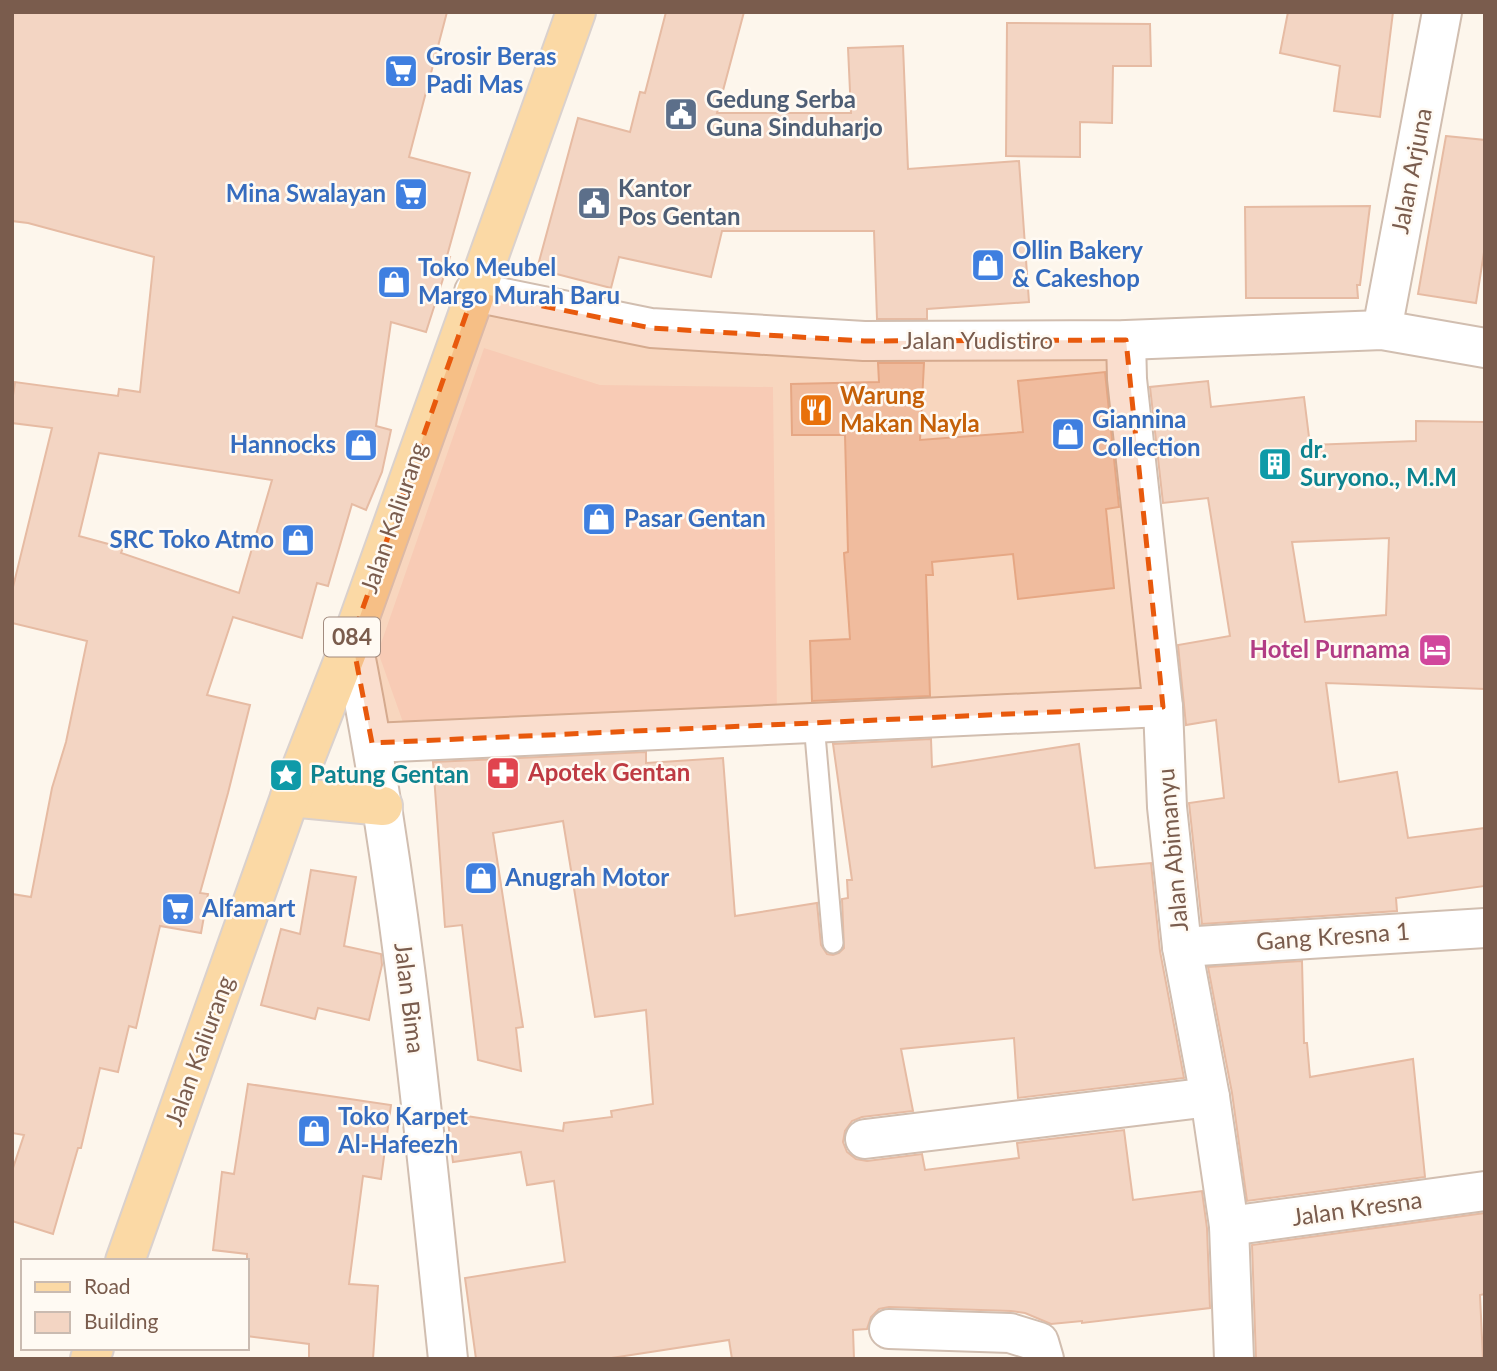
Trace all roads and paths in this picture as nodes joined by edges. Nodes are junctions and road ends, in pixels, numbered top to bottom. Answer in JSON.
{"nodes":[{"id":1,"x":576,"y":12,"type":"edge"},
{"id":2,"x":1442,"y":12,"type":"edge"},
{"id":3,"x":474,"y":292,"type":"junction"},
{"id":4,"x":1382,"y":330,"type":"junction"},
{"id":5,"x":1126,"y":340,"type":"junction"},
{"id":6,"x":1485,"y":348,"type":"edge"},
{"id":7,"x":352,"y":639,"type":"junction"},
{"id":8,"x":1163,"y":707,"type":"junction"},
{"id":9,"x":814,"y":723,"type":"junction"},
{"id":10,"x":373,"y":743,"type":"junction"},
{"id":11,"x":290,"y":797,"type":"junction"},
{"id":12,"x":383,"y":806,"type":"junction"},
{"id":13,"x":1485,"y":928,"type":"edge"},
{"id":14,"x":832,"y":943,"type":"dead end"},
{"id":15,"x":1182,"y":947,"type":"junction"},
{"id":16,"x":1210,"y":1097,"type":"junction"},
{"id":17,"x":865,"y":1139,"type":"dead end"},
{"id":18,"x":1485,"y":1191,"type":"edge"},
{"id":19,"x":1229,"y":1226,"type":"junction"},
{"id":20,"x":126,"y":1259,"type":"edge"},
{"id":21,"x":888,"y":1329,"type":"dead end"},
{"id":22,"x":448,"y":1359,"type":"edge"},
{"id":23,"x":1044,"y":1359,"type":"edge"},
{"id":24,"x":1234,"y":1359,"type":"edge"}],
"edges":[{"from":1,"to":3,"type":"main road","name":"Jalan Kaliurang","number":"084"},
{"from":2,"to":4,"type":"street","name":"Jalan Arjuna"},
{"from":3,"to":5,"type":"street","name":"Jalan Yudistiro"},
{"from":3,"to":7,"type":"main road","name":"Jalan Kaliurang","number":"084"},
{"from":4,"to":5,"type":"street","name":"Jalan Yudistiro"},
{"from":4,"to":6,"type":"street","name":"Jalan Yudistiro"},
{"from":5,"to":8,"type":"street","name":"Jalan Abimanyu"},
{"from":7,"to":10,"type":"street","name":"Jalan Bima"},
{"from":7,"to":11,"type":"main road","name":"Jalan Kaliurang","number":"084"},
{"from":8,"to":9,"type":"street"},
{"from":8,"to":15,"type":"street","name":"Jalan Abimanyu"},
{"from":9,"to":10,"type":"street"},
{"from":9,"to":14,"type":"lane"},
{"from":10,"to":12,"type":"street","name":"Jalan Bima"},
{"from":11,"to":12,"type":"main road"},
{"from":11,"to":20,"type":"main road","name":"Jalan Kaliurang","number":"084"},
{"from":12,"to":22,"type":"street","name":"Jalan Bima"},
{"from":13,"to":15,"type":"street","name":"Gang Kresna 1"},
{"from":15,"to":16,"type":"street","name":"Jalan Abimanyu"},
{"from":16,"to":17,"type":"street"},
{"from":16,"to":19,"type":"street","name":"Jalan Abimanyu"},
{"from":18,"to":19,"type":"street","name":"Jalan Kresna"},
{"from":19,"to":24,"type":"street","name":"Jalan Abimanyu"},
{"from":21,"to":23,"type":"street"}]}
